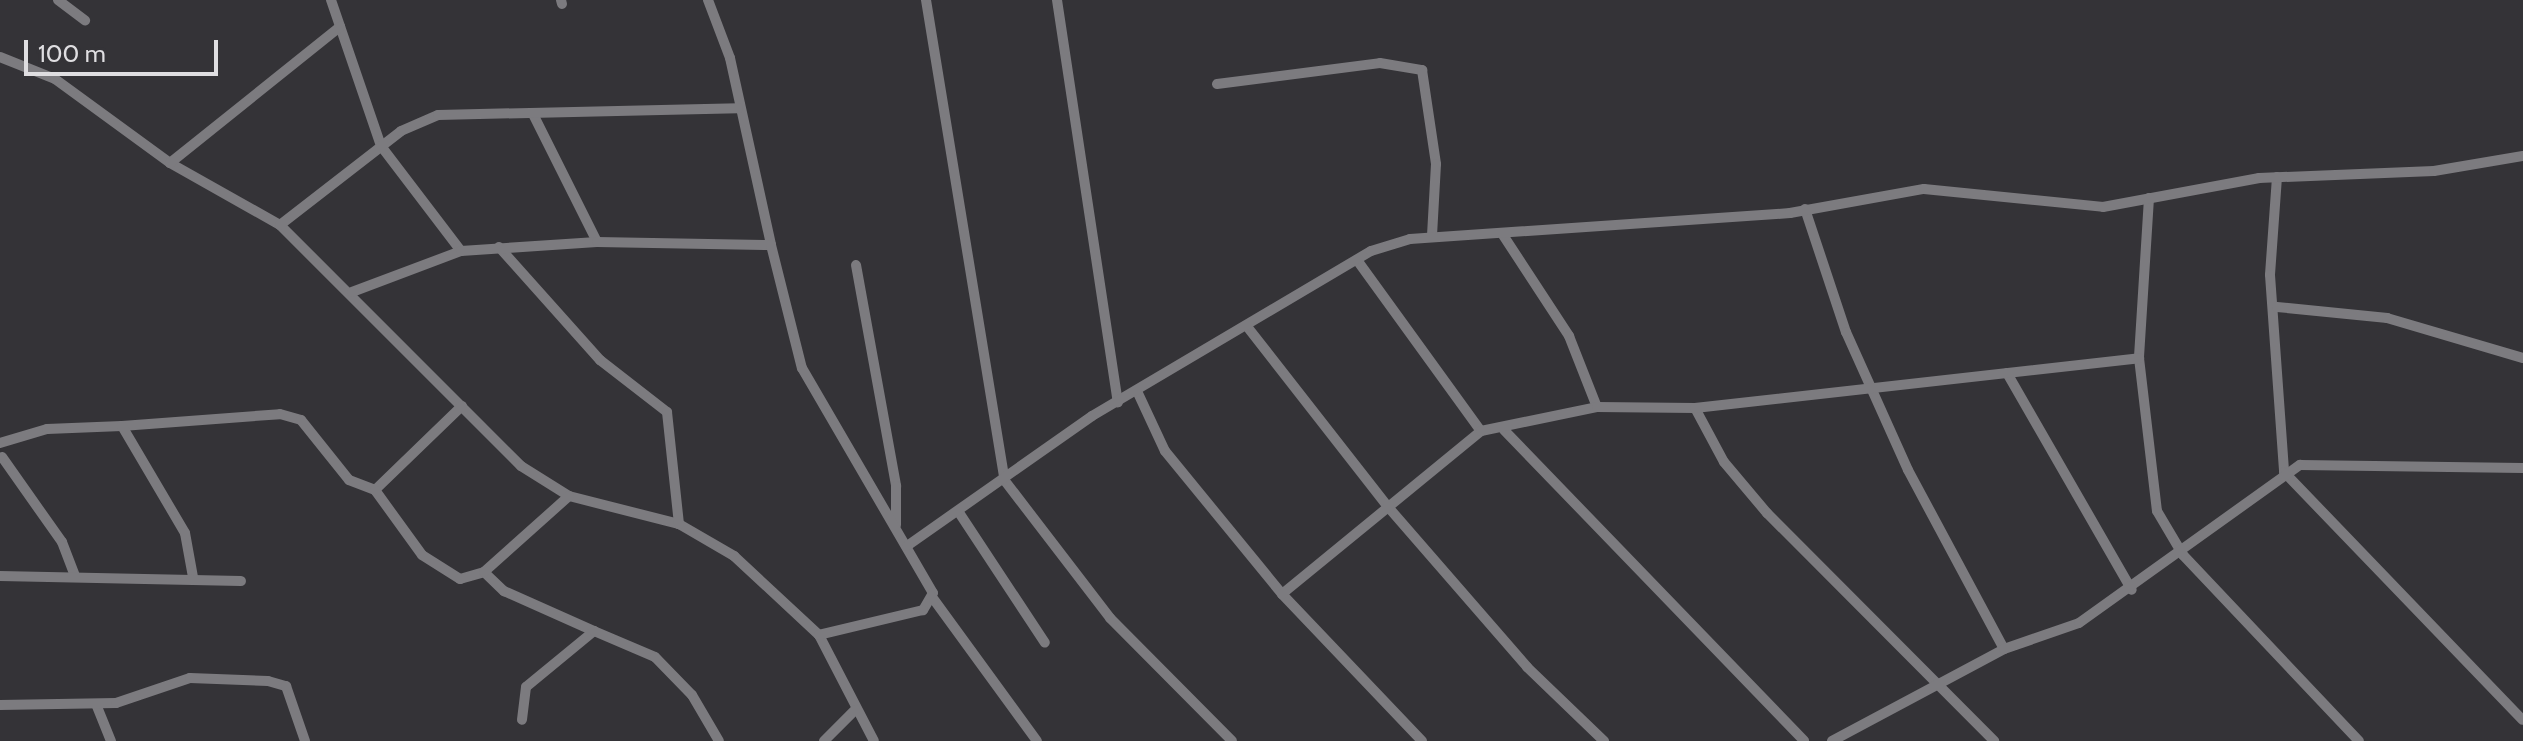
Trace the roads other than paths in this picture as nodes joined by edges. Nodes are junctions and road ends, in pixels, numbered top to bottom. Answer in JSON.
{"nodes":[{"id":1,"x":58,"y":0,"type":"edge"},
{"id":2,"x":331,"y":0,"type":"edge"},
{"id":3,"x":708,"y":0,"type":"edge"},
{"id":4,"x":926,"y":0,"type":"edge"},
{"id":5,"x":1057,"y":0,"type":"edge"},
{"id":6,"x":85,"y":20,"type":"dead end"},
{"id":7,"x":340,"y":27,"type":"junction"},
{"id":8,"x":0,"y":57,"type":"edge"},
{"id":9,"x":1217,"y":84,"type":"dead end"},
{"id":10,"x":738,"y":108,"type":"junction"},
{"id":11,"x":533,"y":114,"type":"junction"},
{"id":12,"x":381,"y":146,"type":"junction"},
{"id":13,"x":2523,"y":156,"type":"edge"},
{"id":14,"x":170,"y":163,"type":"junction"},
{"id":15,"x":2277,"y":177,"type":"junction"},
{"id":16,"x":2149,"y":198,"type":"junction"},
{"id":17,"x":1805,"y":209,"type":"junction"},
{"id":18,"x":280,"y":225,"type":"junction"},
{"id":19,"x":1432,"y":235,"type":"junction"},
{"id":20,"x":1503,"y":235,"type":"junction"},
{"id":21,"x":597,"y":242,"type":"junction"},
{"id":22,"x":771,"y":245,"type":"junction"},
{"id":23,"x":499,"y":247,"type":"junction"},
{"id":24,"x":461,"y":251,"type":"junction"},
{"id":25,"x":1357,"y":260,"type":"junction"},
{"id":26,"x":856,"y":265,"type":"dead end"},
{"id":27,"x":352,"y":292,"type":"junction"},
{"id":28,"x":2277,"y":307,"type":"junction"},
{"id":29,"x":1249,"y":329,"type":"junction"},
{"id":30,"x":2139,"y":358,"type":"junction"},
{"id":31,"x":2523,"y":358,"type":"edge"},
{"id":32,"x":2007,"y":373,"type":"junction"},
{"id":33,"x":1875,"y":390,"type":"junction"},
{"id":34,"x":1137,"y":391,"type":"junction"},
{"id":35,"x":1118,"y":402,"type":"junction"},
{"id":36,"x":462,"y":406,"type":"junction"},
{"id":37,"x":1597,"y":407,"type":"junction"},
{"id":38,"x":1695,"y":408,"type":"junction"},
{"id":39,"x":122,"y":426,"type":"junction"},
{"id":40,"x":1504,"y":430,"type":"junction"},
{"id":41,"x":1481,"y":431,"type":"junction"},
{"id":42,"x":0,"y":443,"type":"edge"},
{"id":43,"x":1,"y":457,"type":"edge"},
{"id":44,"x":2523,"y":468,"type":"edge"},
{"id":45,"x":2284,"y":472,"type":"junction"},
{"id":46,"x":1005,"y":481,"type":"junction"},
{"id":47,"x":375,"y":490,"type":"junction"},
{"id":48,"x":569,"y":496,"type":"junction"},
{"id":49,"x":1389,"y":508,"type":"junction"},
{"id":50,"x":960,"y":514,"type":"junction"},
{"id":51,"x":679,"y":524,"type":"junction"},
{"id":52,"x":896,"y":527,"type":"junction"},
{"id":53,"x":907,"y":546,"type":"junction"},
{"id":54,"x":2183,"y":555,"type":"junction"},
{"id":55,"x":484,"y":572,"type":"junction"},
{"id":56,"x":0,"y":576,"type":"edge"},
{"id":57,"x":75,"y":576,"type":"junction"},
{"id":58,"x":193,"y":577,"type":"junction"},
{"id":59,"x":241,"y":581,"type":"dead end"},
{"id":60,"x":2132,"y":590,"type":"junction"},
{"id":61,"x":1282,"y":594,"type":"junction"},
{"id":62,"x":932,"y":597,"type":"junction"},
{"id":63,"x":594,"y":631,"type":"junction"},
{"id":64,"x":819,"y":635,"type":"junction"},
{"id":65,"x":1045,"y":643,"type":"dead end"},
{"id":66,"x":2004,"y":649,"type":"junction"},
{"id":67,"x":1935,"y":684,"type":"junction"},
{"id":68,"x":96,"y":704,"type":"junction"},
{"id":69,"x":0,"y":705,"type":"edge"},
{"id":70,"x":855,"y":710,"type":"junction"},
{"id":71,"x":522,"y":720,"type":"dead end"},
{"id":72,"x":2523,"y":720,"type":"edge"},
{"id":73,"x":111,"y":741,"type":"edge"},
{"id":74,"x":305,"y":741,"type":"edge"},
{"id":75,"x":719,"y":741,"type":"edge"},
{"id":76,"x":824,"y":741,"type":"edge"},
{"id":77,"x":874,"y":741,"type":"edge"},
{"id":78,"x":1037,"y":741,"type":"edge"},
{"id":79,"x":1232,"y":741,"type":"edge"},
{"id":80,"x":1422,"y":741,"type":"edge"},
{"id":81,"x":1604,"y":741,"type":"edge"},
{"id":82,"x":1804,"y":741,"type":"edge"},
{"id":83,"x":1832,"y":741,"type":"edge"},
{"id":84,"x":1994,"y":741,"type":"edge"},
{"id":85,"x":2359,"y":741,"type":"edge"}],
"edges":[{"from":1,"to":6,"type":"street"},
{"from":2,"to":7,"type":"street"},
{"from":3,"to":10,"type":"street"},
{"from":4,"to":46,"type":"street"},
{"from":5,"to":35,"type":"street"},
{"from":7,"to":12,"type":"street"},
{"from":7,"to":14,"type":"street"},
{"from":8,"to":14,"type":"street"},
{"from":9,"to":19,"type":"street"},
{"from":10,"to":11,"type":"street"},
{"from":10,"to":22,"type":"street"},
{"from":11,"to":12,"type":"street"},
{"from":11,"to":21,"type":"street"},
{"from":12,"to":18,"type":"street"},
{"from":12,"to":24,"type":"street"},
{"from":13,"to":15,"type":"street"},
{"from":14,"to":18,"type":"street"},
{"from":15,"to":16,"type":"street"},
{"from":15,"to":28,"type":"street"},
{"from":16,"to":17,"type":"street"},
{"from":16,"to":30,"type":"street"},
{"from":17,"to":20,"type":"street"},
{"from":17,"to":33,"type":"street"},
{"from":18,"to":27,"type":"street"},
{"from":19,"to":20,"type":"street"},
{"from":19,"to":25,"type":"street"},
{"from":20,"to":37,"type":"street"},
{"from":21,"to":22,"type":"street"},
{"from":21,"to":23,"type":"street"},
{"from":22,"to":52,"type":"street"},
{"from":23,"to":24,"type":"street"},
{"from":23,"to":51,"type":"street"},
{"from":24,"to":27,"type":"street"},
{"from":25,"to":29,"type":"street"},
{"from":25,"to":41,"type":"street"},
{"from":26,"to":52,"type":"street"},
{"from":27,"to":36,"type":"street"},
{"from":28,"to":31,"type":"street"},
{"from":28,"to":45,"type":"street"},
{"from":29,"to":34,"type":"street"},
{"from":29,"to":49,"type":"street"},
{"from":30,"to":32,"type":"street"},
{"from":30,"to":54,"type":"street"},
{"from":32,"to":33,"type":"street"},
{"from":32,"to":60,"type":"street"},
{"from":33,"to":38,"type":"street"},
{"from":33,"to":66,"type":"street"},
{"from":34,"to":35,"type":"street"},
{"from":34,"to":61,"type":"street"},
{"from":35,"to":46,"type":"street"},
{"from":36,"to":47,"type":"street"},
{"from":36,"to":48,"type":"street"},
{"from":37,"to":38,"type":"street"},
{"from":37,"to":40,"type":"street"},
{"from":38,"to":67,"type":"street"},
{"from":39,"to":42,"type":"street"},
{"from":39,"to":47,"type":"street"},
{"from":39,"to":58,"type":"street"},
{"from":40,"to":41,"type":"street"},
{"from":40,"to":82,"type":"street"},
{"from":41,"to":49,"type":"street"},
{"from":43,"to":57,"type":"street"},
{"from":44,"to":45,"type":"street"},
{"from":45,"to":54,"type":"street"},
{"from":45,"to":72,"type":"street"},
{"from":46,"to":50,"type":"street"},
{"from":46,"to":79,"type":"street"},
{"from":47,"to":55,"type":"street"},
{"from":48,"to":51,"type":"street"},
{"from":48,"to":55,"type":"street"},
{"from":49,"to":61,"type":"street"},
{"from":49,"to":81,"type":"street"},
{"from":50,"to":53,"type":"street"},
{"from":50,"to":65,"type":"street"},
{"from":51,"to":64,"type":"street"},
{"from":52,"to":53,"type":"street"},
{"from":53,"to":62,"type":"street"},
{"from":54,"to":60,"type":"street"},
{"from":54,"to":85,"type":"street"},
{"from":55,"to":63,"type":"street"},
{"from":56,"to":57,"type":"street"},
{"from":57,"to":58,"type":"street"},
{"from":58,"to":59,"type":"street"},
{"from":60,"to":66,"type":"street"},
{"from":61,"to":80,"type":"street"},
{"from":62,"to":64,"type":"street"},
{"from":62,"to":78,"type":"street"},
{"from":63,"to":71,"type":"street"},
{"from":63,"to":75,"type":"street"},
{"from":64,"to":70,"type":"street"},
{"from":66,"to":67,"type":"street"},
{"from":67,"to":83,"type":"street"},
{"from":67,"to":84,"type":"street"},
{"from":68,"to":69,"type":"street"},
{"from":68,"to":73,"type":"street"},
{"from":68,"to":74,"type":"street"},
{"from":70,"to":76,"type":"street"},
{"from":70,"to":77,"type":"street"}]}
